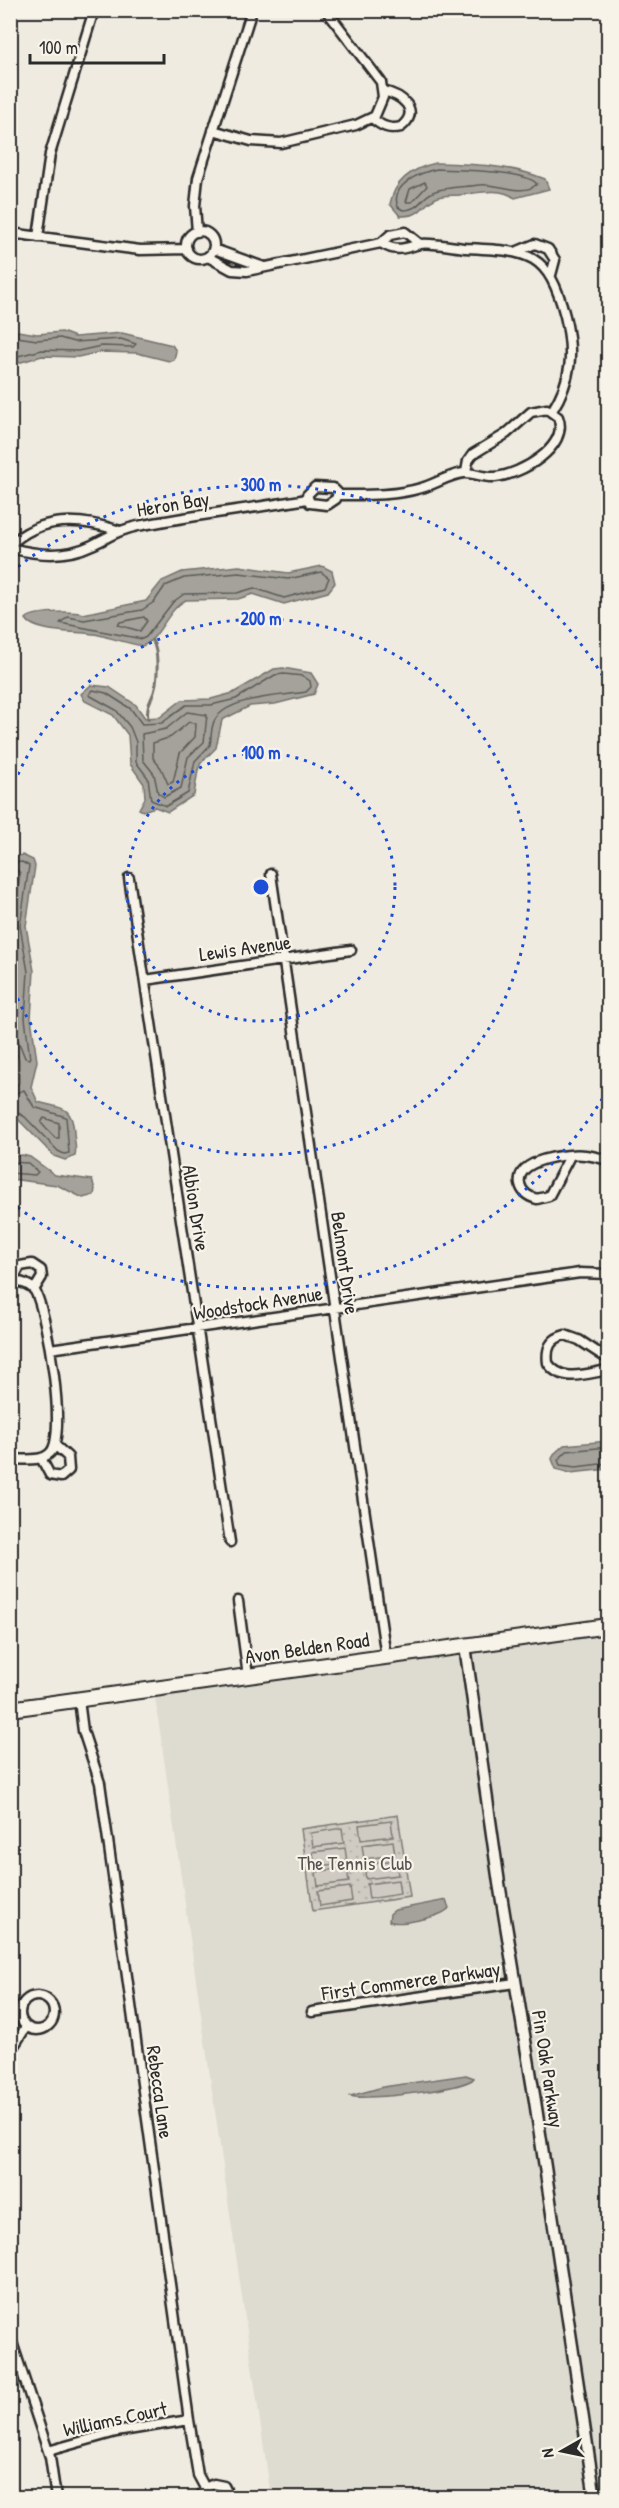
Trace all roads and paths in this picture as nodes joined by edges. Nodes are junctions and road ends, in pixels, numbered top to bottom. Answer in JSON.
{"nodes":[{"id":1,"x":94,"y":10,"type":"edge"},
{"id":2,"x":252,"y":10,"type":"edge"},
{"id":3,"x":326,"y":10,"type":"edge"},
{"id":4,"x":383,"y":91,"type":"junction"},
{"id":5,"x":372,"y":118,"type":"junction"},
{"id":6,"x":213,"y":130,"type":"junction"},
{"id":7,"x":197,"y":232,"type":"junction"},
{"id":8,"x":10,"y":233,"type":"edge"},
{"id":9,"x":38,"y":237,"type":"junction"},
{"id":10,"x":381,"y":243,"type":"junction"},
{"id":11,"x":420,"y":244,"type":"junction"},
{"id":12,"x":187,"y":249,"type":"junction"},
{"id":13,"x":214,"y":249,"type":"junction"},
{"id":14,"x":518,"y":251,"type":"junction"},
{"id":15,"x":208,"y":257,"type":"junction"},
{"id":16,"x":265,"y":267,"type":"junction"},
{"id":17,"x":551,"y":275,"type":"junction"},
{"id":18,"x":552,"y":411,"type":"junction"},
{"id":19,"x":466,"y":472,"type":"junction"},
{"id":20,"x":338,"y":495,"type":"junction"},
{"id":21,"x":307,"y":499,"type":"junction"},
{"id":22,"x":117,"y":530,"type":"junction"},
{"id":23,"x":10,"y":546,"type":"edge"},
{"id":24,"x":271,"y":874,"type":"dead end"},
{"id":25,"x":129,"y":878,"type":"dead end"},
{"id":26,"x":351,"y":950,"type":"dead end"},
{"id":27,"x":284,"y":959,"type":"junction"},
{"id":28,"x":145,"y":980,"type":"junction"},
{"id":29,"x":570,"y":1156,"type":"junction"},
{"id":30,"x":609,"y":1160,"type":"edge"},
{"id":31,"x":609,"y":1274,"type":"edge"},
{"id":32,"x":11,"y":1282,"type":"edge"},
{"id":33,"x":34,"y":1290,"type":"junction"},
{"id":34,"x":335,"y":1308,"type":"junction"},
{"id":35,"x":197,"y":1329,"type":"junction"},
{"id":36,"x":50,"y":1349,"type":"junction"},
{"id":37,"x":609,"y":1359,"type":"edge"},
{"id":38,"x":609,"y":1370,"type":"edge"},
{"id":39,"x":56,"y":1446,"type":"junction"},
{"id":40,"x":41,"y":1458,"type":"junction"},
{"id":41,"x":10,"y":1459,"type":"edge"},
{"id":42,"x":230,"y":1542,"type":"dead end"},
{"id":43,"x":238,"y":1601,"type":"dead end"},
{"id":44,"x":609,"y":1626,"type":"edge"},
{"id":45,"x":465,"y":1646,"type":"junction"},
{"id":46,"x":387,"y":1657,"type":"junction"},
{"id":47,"x":248,"y":1676,"type":"junction"},
{"id":48,"x":79,"y":1700,"type":"junction"},
{"id":49,"x":10,"y":1710,"type":"edge"},
{"id":50,"x":515,"y":1983,"type":"junction"},
{"id":51,"x":312,"y":2012,"type":"dead end"},
{"id":52,"x":27,"y":2027,"type":"junction"},
{"id":53,"x":10,"y":2052,"type":"edge"},
{"id":54,"x":10,"y":2336,"type":"edge"},
{"id":55,"x":189,"y":2420,"type":"junction"},
{"id":56,"x":48,"y":2451,"type":"junction"},
{"id":57,"x":205,"y":2488,"type":"junction"},
{"id":58,"x":56,"y":2498,"type":"edge"},
{"id":59,"x":200,"y":2498,"type":"edge"},
{"id":60,"x":230,"y":2498,"type":"edge"},
{"id":61,"x":595,"y":2498,"type":"edge"}],
"edges":[{"from":1,"to":9,"type":"street"},
{"from":2,"to":6,"type":"street"},
{"from":3,"to":4,"type":"street"},
{"from":4,"to":5,"type":"street"},
{"from":4,"to":5,"type":"street"},
{"from":5,"to":6,"type":"street"},
{"from":6,"to":7,"type":"street"},
{"from":7,"to":12,"type":"street"},
{"from":7,"to":13,"type":"street"},
{"from":8,"to":9,"type":"street"},
{"from":9,"to":12,"type":"street"},
{"from":10,"to":11,"type":"street"},
{"from":10,"to":11,"type":"street"},
{"from":10,"to":16,"type":"street"},
{"from":11,"to":14,"type":"street"},
{"from":12,"to":15,"type":"street"},
{"from":13,"to":15,"type":"street"},
{"from":13,"to":16,"type":"street"},
{"from":14,"to":17,"type":"street"},
{"from":14,"to":17,"type":"street"},
{"from":15,"to":16,"type":"street"},
{"from":17,"to":18,"type":"street"},
{"from":18,"to":19,"type":"street"},
{"from":18,"to":19,"type":"street","name":"Heron Bay"},
{"from":19,"to":20,"type":"street","name":"Heron Bay"},
{"from":20,"to":21,"type":"street","name":"Heron Bay"},
{"from":20,"to":21,"type":"street","name":"Heron Bay"},
{"from":21,"to":22,"type":"street","name":"Heron Bay"},
{"from":22,"to":23,"type":"street","name":"Heron Bay"},
{"from":22,"to":23,"type":"street","name":"Heron Bay"},
{"from":24,"to":27,"type":"street","name":"Belmont Drive"},
{"from":25,"to":28,"type":"street","name":"Albion Drive"},
{"from":26,"to":27,"type":"street","name":"Lewis Avenue"},
{"from":27,"to":28,"type":"street","name":"Lewis Avenue"},
{"from":27,"to":34,"type":"street","name":"Belmont Drive"},
{"from":28,"to":35,"type":"street","name":"Albion Drive"},
{"from":29,"to":29,"type":"street"},
{"from":29,"to":30,"type":"street"},
{"from":31,"to":34,"type":"street","name":"Woodstock Avenue"},
{"from":32,"to":33,"type":"street"},
{"from":32,"to":33,"type":"street"},
{"from":33,"to":36,"type":"street"},
{"from":34,"to":35,"type":"street","name":"Woodstock Avenue"},
{"from":34,"to":46,"type":"street","name":"Belmont Drive"},
{"from":35,"to":36,"type":"street","name":"Woodstock Avenue"},
{"from":35,"to":42,"type":"street","name":"Albion Drive"},
{"from":36,"to":39,"type":"street"},
{"from":37,"to":38,"type":"street"},
{"from":39,"to":40,"type":"street"},
{"from":39,"to":40,"type":"street"},
{"from":40,"to":41,"type":"street"},
{"from":43,"to":47,"type":"street"},
{"from":44,"to":45,"type":"main road","name":"Avon Belden Road"},
{"from":45,"to":46,"type":"main road","name":"Avon Belden Road"},
{"from":45,"to":50,"type":"street","name":"Pin Oak Parkway"},
{"from":46,"to":47,"type":"main road","name":"Avon Belden Road"},
{"from":47,"to":48,"type":"main road","name":"Avon Belden Road"},
{"from":48,"to":49,"type":"main road","name":"Avon Belden Road"},
{"from":48,"to":55,"type":"street","name":"Rebecca Lane"},
{"from":50,"to":51,"type":"street","name":"First Commerce Parkway"},
{"from":50,"to":61,"type":"street","name":"Pin Oak Parkway"},
{"from":52,"to":52,"type":"street"},
{"from":52,"to":53,"type":"street"},
{"from":54,"to":56,"type":"street"},
{"from":55,"to":56,"type":"street","name":"Williams Court"},
{"from":55,"to":57,"type":"street","name":"Rebecca Lane"},
{"from":56,"to":58,"type":"street"},
{"from":57,"to":59,"type":"street"},
{"from":57,"to":60,"type":"street"}]}
